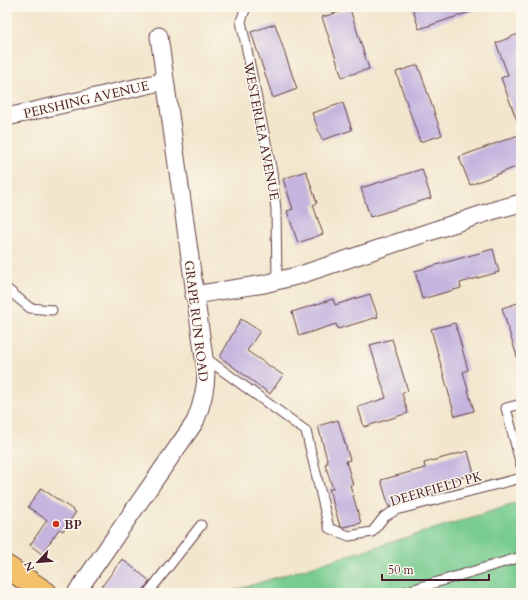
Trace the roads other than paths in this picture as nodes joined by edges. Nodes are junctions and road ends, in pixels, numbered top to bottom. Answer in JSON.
{"nodes":[{"id":1,"x":246,"y":7,"type":"edge"},
{"id":2,"x":159,"y":36,"type":"dead end"},
{"id":3,"x":165,"y":80,"type":"junction"},
{"id":4,"x":7,"y":117,"type":"edge"},
{"id":5,"x":521,"y":203,"type":"edge"},
{"id":6,"x":278,"y":281,"type":"junction"},
{"id":7,"x":7,"y":289,"type":"edge"},
{"id":8,"x":194,"y":295,"type":"junction"},
{"id":9,"x":52,"y":310,"type":"dead end"},
{"id":10,"x":204,"y":356,"type":"junction"},
{"id":11,"x":521,"y":404,"type":"edge"},
{"id":12,"x":521,"y":465,"type":"edge"},
{"id":13,"x":521,"y":478,"type":"edge"},
{"id":14,"x":200,"y":525,"type":"dead end"},
{"id":15,"x":521,"y":557,"type":"edge"},
{"id":16,"x":7,"y":567,"type":"edge"},
{"id":17,"x":46,"y":593,"type":"edge"},
{"id":18,"x":76,"y":593,"type":"edge"},
{"id":19,"x":148,"y":593,"type":"edge"},
{"id":20,"x":401,"y":593,"type":"edge"}],
"edges":[{"from":1,"to":6,"type":"lane","name":"WESTERLEA AVENUE"},
{"from":2,"to":3,"type":"street","name":"GRAPE RUN ROAD"},
{"from":3,"to":4,"type":"street","name":"PERSHING AVENUE"},
{"from":3,"to":8,"type":"street","name":"GRAPE RUN ROAD"},
{"from":5,"to":6,"type":"street"},
{"from":6,"to":8,"type":"street"},
{"from":7,"to":9,"type":"lane"},
{"from":8,"to":10,"type":"street","name":"GRAPE RUN ROAD"},
{"from":10,"to":13,"type":"lane","name":"DEERFIELD PK"},
{"from":10,"to":18,"type":"street","name":"GRAPE RUN ROAD"},
{"from":11,"to":12,"type":"lane"},
{"from":14,"to":19,"type":"lane"},
{"from":15,"to":20,"type":"lane"},
{"from":16,"to":17,"type":"main road"}]}
